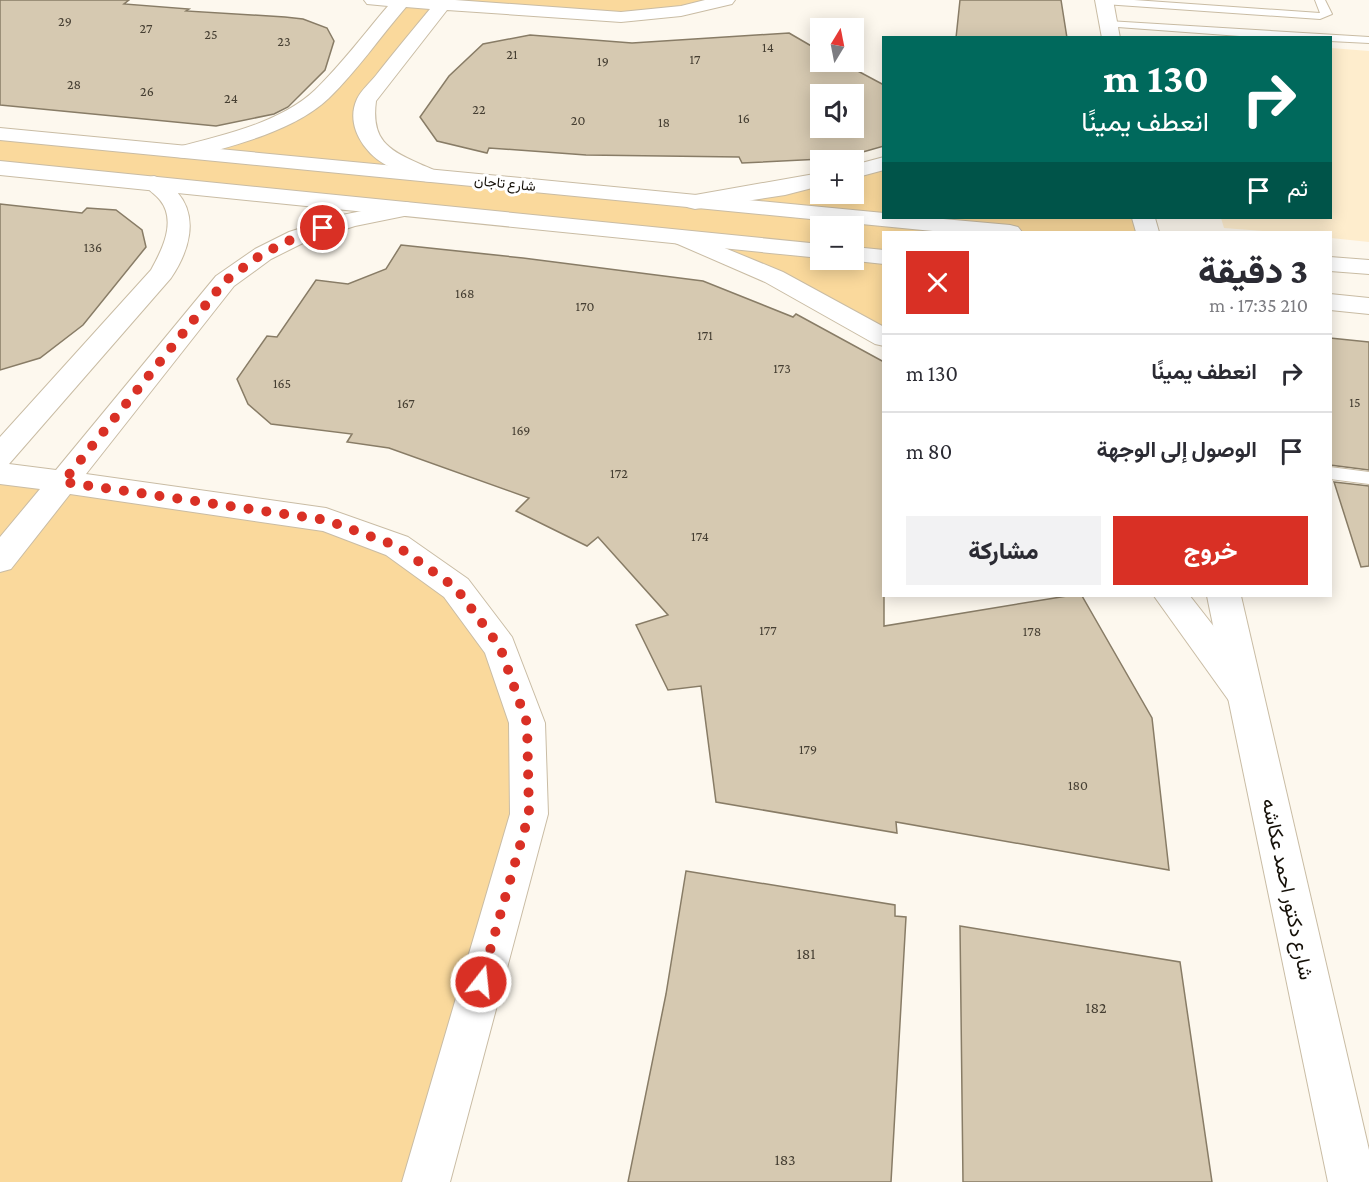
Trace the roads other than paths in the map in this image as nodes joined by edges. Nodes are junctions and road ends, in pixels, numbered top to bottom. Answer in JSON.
{"nodes":[{"id":1,"x":373,"y":0,"type":"edge"},
{"id":2,"x":726,"y":0,"type":"edge"},
{"id":3,"x":1320,"y":0,"type":"edge"},
{"id":4,"x":402,"y":1,"type":"edge"},
{"id":5,"x":1104,"y":1,"type":"edge"},
{"id":6,"x":444,"y":3,"type":"edge"},
{"id":7,"x":1109,"y":33,"type":"edge"},
{"id":8,"x":1238,"y":36,"type":"edge"},
{"id":9,"x":1332,"y":38,"type":"edge"},
{"id":10,"x":1369,"y":40,"type":"edge"},
{"id":11,"x":0,"y":134,"type":"edge"},
{"id":12,"x":186,"y":152,"type":"junction"},
{"id":13,"x":882,"y":165,"type":"edge"},
{"id":14,"x":0,"y":168,"type":"edge"},
{"id":15,"x":864,"y":169,"type":"edge"},
{"id":16,"x":430,"y":176,"type":"junction"},
{"id":17,"x":810,"y":182,"type":"edge"},
{"id":18,"x":154,"y":183,"type":"junction"},
{"id":19,"x":603,"y":193,"type":"junction"},
{"id":20,"x":695,"y":202,"type":"junction"},
{"id":21,"x":406,"y":209,"type":"junction"},
{"id":22,"x":589,"y":227,"type":"junction"},
{"id":23,"x":1000,"y":231,"type":"edge"},
{"id":24,"x":681,"y":237,"type":"junction"},
{"id":25,"x":810,"y":250,"type":"edge"},
{"id":26,"x":864,"y":255,"type":"edge"},
{"id":27,"x":882,"y":257,"type":"edge"},
{"id":28,"x":1332,"y":264,"type":"edge"},
{"id":29,"x":1369,"y":267,"type":"edge"},
{"id":30,"x":1332,"y":302,"type":"edge"},
{"id":31,"x":1369,"y":306,"type":"edge"},
{"id":32,"x":882,"y":337,"type":"edge"},
{"id":33,"x":0,"y":456,"type":"edge"},
{"id":34,"x":0,"y":472,"type":"edge"},
{"id":35,"x":1332,"y":473,"type":"edge"},
{"id":36,"x":1369,"y":478,"type":"edge"},
{"id":37,"x":63,"y":482,"type":"junction"},
{"id":38,"x":0,"y":560,"type":"edge"},
{"id":39,"x":1172,"y":597,"type":"edge"},
{"id":40,"x":1224,"y":597,"type":"edge"},
{"id":41,"x":1245,"y":694,"type":"junction"},
{"id":42,"x":426,"y":1182,"type":"edge"},
{"id":43,"x":1352,"y":1182,"type":"edge"}],
"edges":[{"from":1,"to":4,"type":"street"},
{"from":2,"to":6,"type":"street"},
{"from":3,"to":5,"type":"lane"},
{"from":4,"to":6,"type":"street"},
{"from":4,"to":12,"type":"street"},
{"from":5,"to":7,"type":"street"},
{"from":6,"to":16,"type":"street"},
{"from":7,"to":8,"type":"lane"},
{"from":9,"to":10,"type":"lane"},
{"from":11,"to":12,"type":"street","name":"شارع تاجان"},
{"from":12,"to":16,"type":"street","name":"شارع تاجان"},
{"from":13,"to":15,"type":"street"},
{"from":14,"to":18,"type":"street"},
{"from":16,"to":19,"type":"street","name":"شارع تاجان"},
{"from":17,"to":20,"type":"street"},
{"from":18,"to":21,"type":"street"},
{"from":18,"to":33,"type":"street"},
{"from":19,"to":20,"type":"street","name":"شارع تاجان"},
{"from":19,"to":22,"type":"street"},
{"from":20,"to":23,"type":"street","name":"شارع تاجان"},
{"from":21,"to":22,"type":"street"},
{"from":21,"to":37,"type":"street"},
{"from":22,"to":24,"type":"street"},
{"from":24,"to":25,"type":"street"},
{"from":24,"to":32,"type":"street"},
{"from":26,"to":27,"type":"street"},
{"from":28,"to":29,"type":"street"},
{"from":30,"to":31,"type":"street"},
{"from":34,"to":37,"type":"street"},
{"from":35,"to":36,"type":"lane"},
{"from":37,"to":38,"type":"street"},
{"from":37,"to":42,"type":"street"},
{"from":39,"to":41,"type":"street"},
{"from":40,"to":41,"type":"street","name":"شارع دكتور احمد عكاشه"},
{"from":41,"to":43,"type":"street","name":"شارع دكتور احمد عكاشه"}]}
